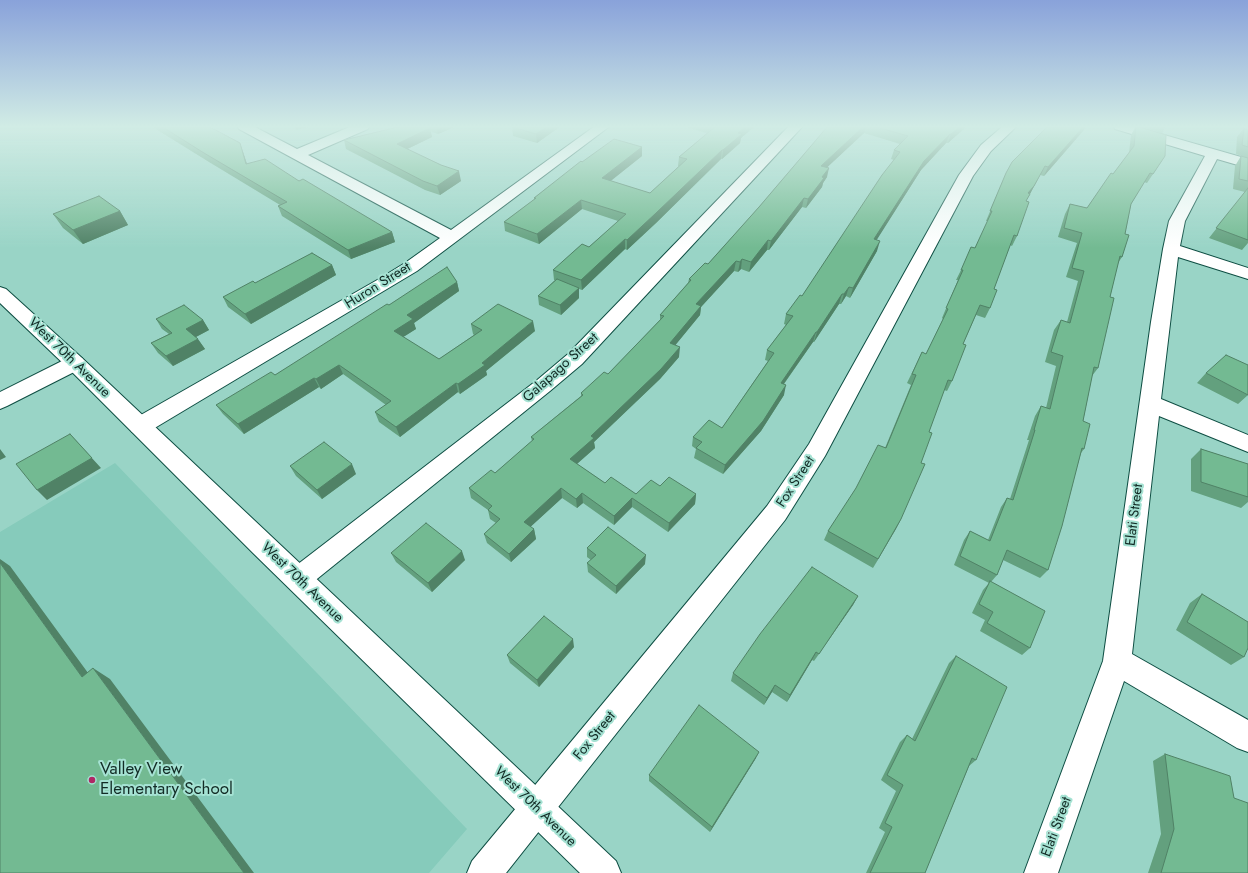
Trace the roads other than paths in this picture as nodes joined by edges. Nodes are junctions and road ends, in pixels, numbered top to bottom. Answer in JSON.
{"nodes":[{"id":1,"x":321,"y":167,"type":"edge"},
{"id":2,"x":547,"y":167,"type":"edge"},
{"id":3,"x":757,"y":167,"type":"edge"},
{"id":4,"x":972,"y":167,"type":"edge"},
{"id":5,"x":1206,"y":167,"type":"edge"},
{"id":6,"x":451,"y":237,"type":"junction"},
{"id":7,"x":1171,"y":249,"type":"junction"},
{"id":8,"x":1248,"y":274,"type":"edge"},
{"id":9,"x":0,"y":293,"type":"edge"},
{"id":10,"x":76,"y":363,"type":"junction"},
{"id":11,"x":0,"y":401,"type":"edge"},
{"id":12,"x":1151,"y":404,"type":"junction"},
{"id":13,"x":140,"y":426,"type":"junction"},
{"id":14,"x":1248,"y":444,"type":"edge"},
{"id":15,"x":298,"y":579,"type":"junction"},
{"id":16,"x":1117,"y":661,"type":"junction"},
{"id":17,"x":1248,"y":736,"type":"edge"},
{"id":18,"x":536,"y":808,"type":"junction"},
{"id":19,"x":484,"y":873,"type":"edge"},
{"id":20,"x":604,"y":873,"type":"edge"},
{"id":21,"x":1041,"y":873,"type":"edge"}],
"edges":[{"from":1,"to":6,"type":"street"},
{"from":2,"to":6,"type":"street","name":"Huron Street"},
{"from":3,"to":15,"type":"street","name":"Galapago Street"},
{"from":4,"to":18,"type":"street","name":"Fox Street"},
{"from":5,"to":7,"type":"street","name":"Elati Street"},
{"from":6,"to":13,"type":"street","name":"Huron Street"},
{"from":7,"to":8,"type":"street"},
{"from":7,"to":12,"type":"street","name":"Elati Street"},
{"from":9,"to":10,"type":"street","name":"West 70th Avenue"},
{"from":10,"to":11,"type":"street"},
{"from":10,"to":13,"type":"street","name":"West 70th Avenue"},
{"from":12,"to":14,"type":"street"},
{"from":12,"to":16,"type":"street","name":"Elati Street"},
{"from":13,"to":15,"type":"street","name":"West 70th Avenue"},
{"from":15,"to":18,"type":"street","name":"West 70th Avenue"},
{"from":16,"to":17,"type":"street"},
{"from":16,"to":21,"type":"street","name":"Elati Street"},
{"from":18,"to":19,"type":"street","name":"Fox Street"},
{"from":18,"to":20,"type":"street","name":"West 70th Avenue"}]}
